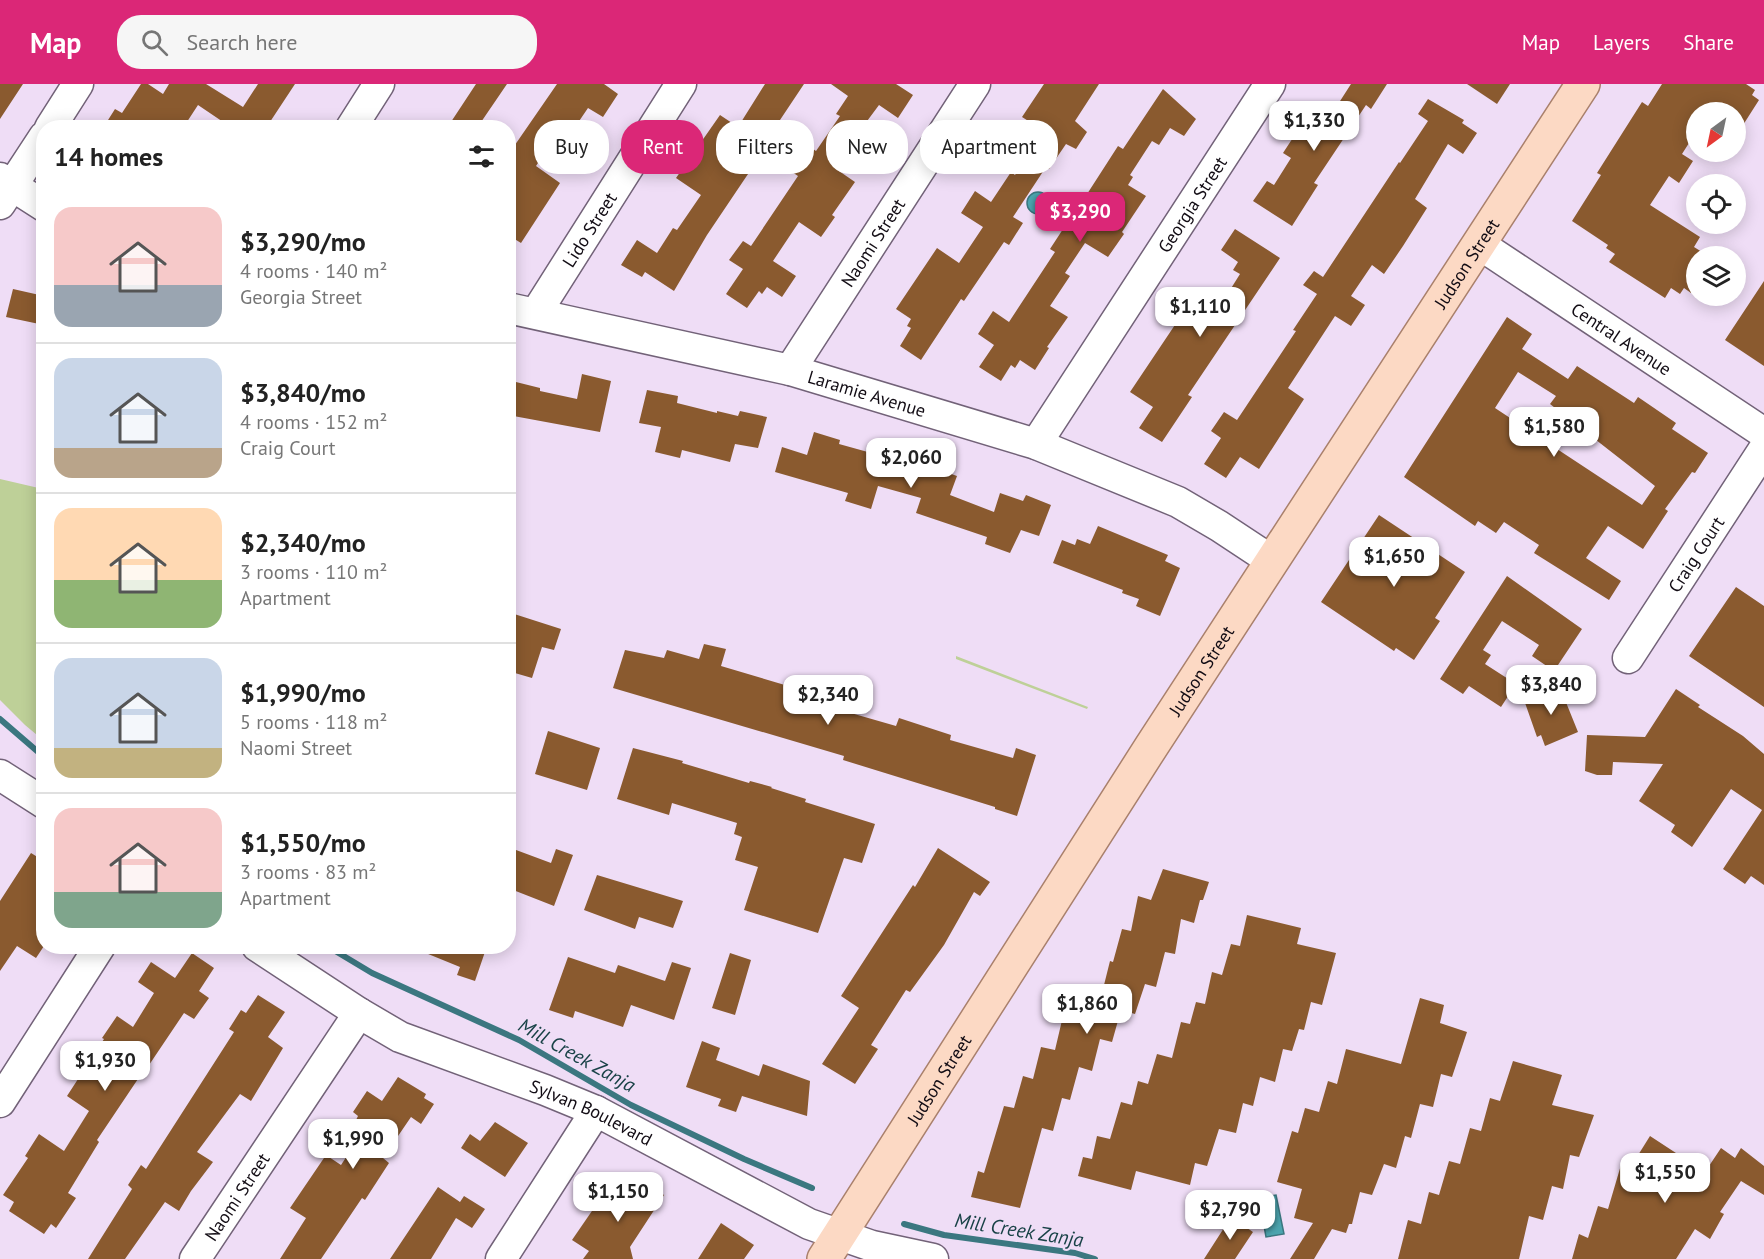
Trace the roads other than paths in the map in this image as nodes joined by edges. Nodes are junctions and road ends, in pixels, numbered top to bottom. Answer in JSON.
{"nodes":[{"id":1,"x":78,"y":84,"type":"edge"},
{"id":2,"x":379,"y":84,"type":"edge"},
{"id":3,"x":681,"y":84,"type":"edge"},
{"id":4,"x":975,"y":84,"type":"edge"},
{"id":5,"x":1270,"y":84,"type":"edge"},
{"id":6,"x":1582,"y":84,"type":"edge"},
{"id":7,"x":55,"y":120,"type":"edge"},
{"id":8,"x":356,"y":120,"type":"edge"},
{"id":9,"x":36,"y":147,"type":"edge"},
{"id":10,"x":4,"y":189,"type":"edge"},
{"id":11,"x":36,"y":203,"type":"edge"},
{"id":12,"x":1479,"y":244,"type":"junction"},
{"id":13,"x":522,"y":310,"type":"edge"},
{"id":14,"x":790,"y":370,"type":"junction"},
{"id":15,"x":1764,"y":433,"type":"edge"},
{"id":16,"x":1036,"y":444,"type":"junction"},
{"id":17,"x":1764,"y":449,"type":"edge"},
{"id":18,"x":1272,"y":561,"type":"junction"},
{"id":19,"x":1628,"y":658,"type":"dead end"},
{"id":20,"x":0,"y":775,"type":"edge"},
{"id":21,"x":36,"y":798,"type":"edge"},
{"id":22,"x":95,"y":954,"type":"edge"},
{"id":23,"x":270,"y":954,"type":"edge"},
{"id":24,"x":359,"y":1013,"type":"junction"},
{"id":25,"x":0,"y":1102,"type":"edge"},
{"id":26,"x":596,"y":1111,"type":"junction"},
{"id":27,"x":832,"y":1247,"type":"edge"},
{"id":28,"x":195,"y":1259,"type":"edge"},
{"id":29,"x":501,"y":1259,"type":"edge"},
{"id":30,"x":933,"y":1259,"type":"edge"}],
"edges":[{"from":1,"to":7,"type":"street"},
{"from":2,"to":8,"type":"street"},
{"from":3,"to":13,"type":"street","name":"Lido Street"},
{"from":4,"to":14,"type":"street","name":"Naomi Street"},
{"from":5,"to":16,"type":"street","name":"Georgia Street"},
{"from":6,"to":12,"type":"main road","name":"Judson Street"},
{"from":9,"to":10,"type":"street"},
{"from":10,"to":11,"type":"street"},
{"from":12,"to":15,"type":"street","name":"Central Avenue"},
{"from":12,"to":18,"type":"main road","name":"Judson Street"},
{"from":13,"to":14,"type":"street","name":"Laramie Avenue"},
{"from":14,"to":16,"type":"street","name":"Laramie Avenue"},
{"from":16,"to":18,"type":"street","name":"Laramie Avenue"},
{"from":17,"to":19,"type":"street","name":"Craig Court"},
{"from":18,"to":27,"type":"main road","name":"Judson Street"},
{"from":20,"to":21,"type":"street"},
{"from":22,"to":25,"type":"street"},
{"from":23,"to":24,"type":"street","name":"Sylvan Boulevard"},
{"from":24,"to":26,"type":"street","name":"Sylvan Boulevard"},
{"from":24,"to":28,"type":"street","name":"Naomi Street"},
{"from":26,"to":27,"type":"street","name":"Sylvan Boulevard"},
{"from":26,"to":29,"type":"street"},
{"from":27,"to":30,"type":"street","name":"Sylvan Boulevard"}]}
